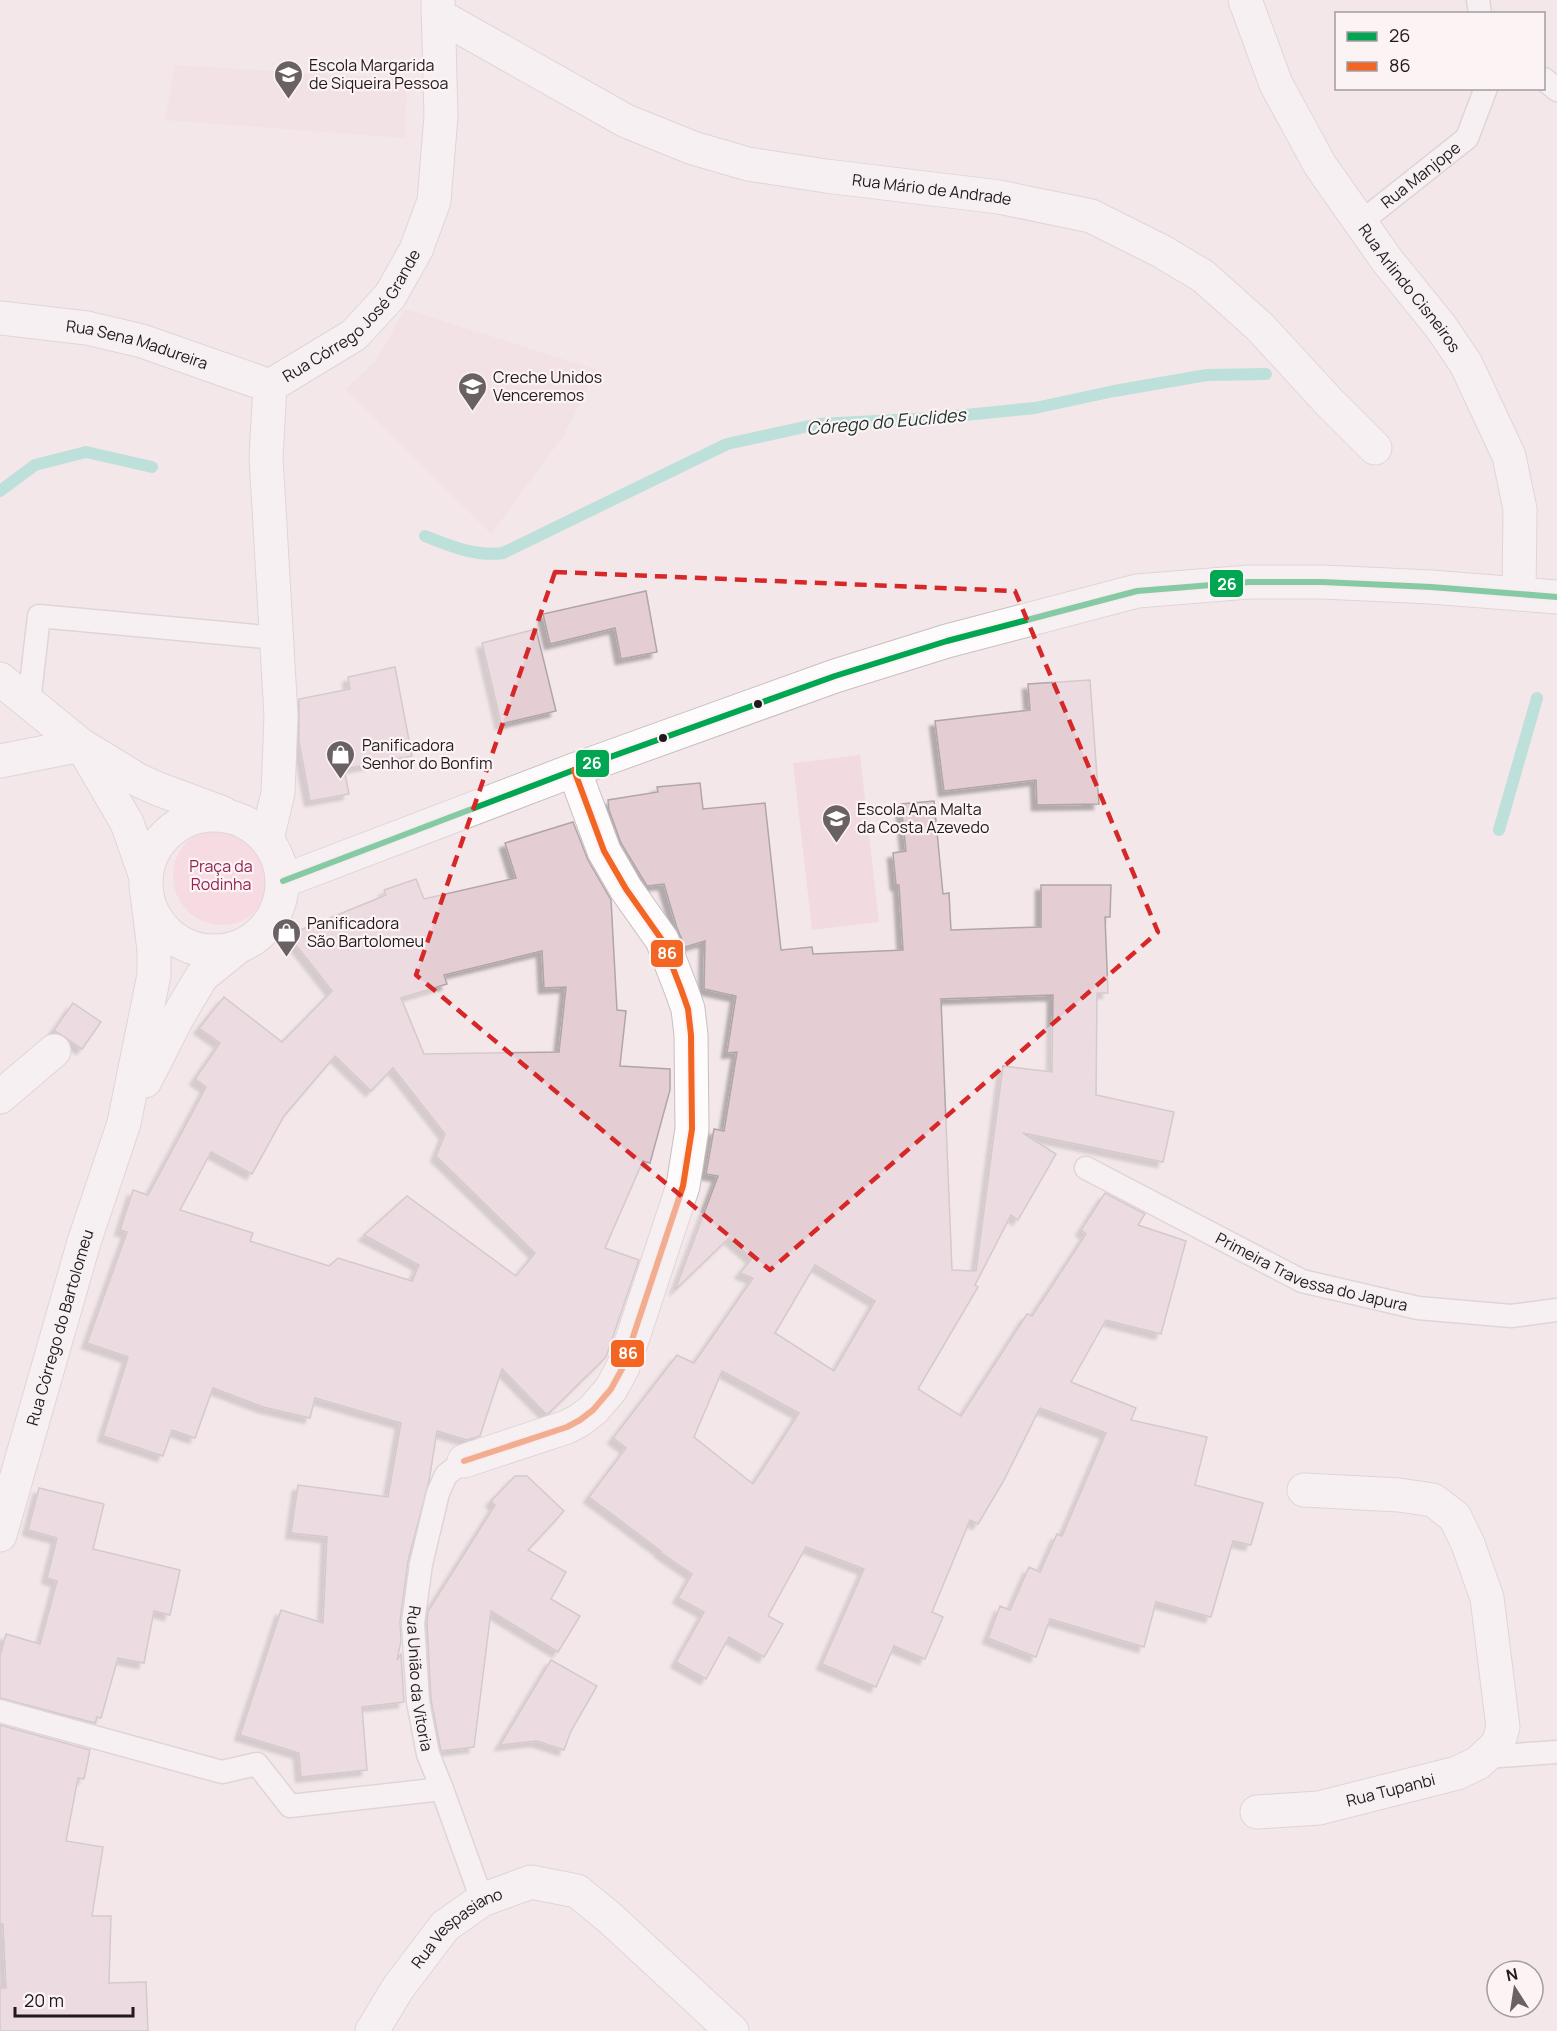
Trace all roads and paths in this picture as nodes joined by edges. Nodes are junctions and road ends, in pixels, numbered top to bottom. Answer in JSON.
{"nodes":[{"id":1,"x":1245,"y":0,"type":"edge"},
{"id":2,"x":438,"y":7,"type":"edge"},
{"id":3,"x":1545,"y":80,"type":"edge"},
{"id":4,"x":1485,"y":90,"type":"edge"},
{"id":5,"x":1557,"y":90,"type":"edge"},
{"id":6,"x":1361,"y":222,"type":"junction"},
{"id":7,"x":0,"y":318,"type":"edge"},
{"id":8,"x":270,"y":386,"type":"junction"},
{"id":9,"x":1375,"y":448,"type":"dead end"},
{"id":10,"x":1519,"y":594,"type":"junction"},
{"id":11,"x":1557,"y":597,"type":"edge"},
{"id":12,"x":276,"y":638,"type":"junction"},
{"id":13,"x":0,"y":679,"type":"edge"},
{"id":14,"x":29,"y":702,"type":"junction"},
{"id":15,"x":81,"y":745,"type":"junction"},
{"id":16,"x":0,"y":761,"type":"edge"},
{"id":17,"x":574,"y":770,"type":"junction"},
{"id":18,"x":230,"y":816,"type":"junction"},
{"id":19,"x":267,"y":839,"type":"junction"},
{"id":20,"x":283,"y":881,"type":"junction"},
{"id":21,"x":147,"y":889,"type":"junction"},
{"id":22,"x":238,"y":947,"type":"junction"},
{"id":23,"x":54,"y":1051,"type":"dead end"},
{"id":24,"x":0,"y":1097,"type":"edge"},
{"id":25,"x":124,"y":1123,"type":"junction"},
{"id":26,"x":1086,"y":1168,"type":"dead end"},
{"id":27,"x":1557,"y":1310,"type":"edge"},
{"id":28,"x":464,"y":1461,"type":"joint"},
{"id":29,"x":1304,"y":1490,"type":"dead end"},
{"id":30,"x":0,"y":1535,"type":"edge"},
{"id":31,"x":0,"y":1710,"type":"edge"},
{"id":32,"x":1557,"y":1752,"type":"edge"},
{"id":33,"x":1485,"y":1756,"type":"junction"},
{"id":34,"x":442,"y":1789,"type":"junction"},
{"id":35,"x":1257,"y":1812,"type":"dead end"},
{"id":36,"x":482,"y":1900,"type":"junction"},
{"id":37,"x":372,"y":2031,"type":"edge"},
{"id":38,"x":732,"y":2031,"type":"edge"}],
"edges":[{"from":1,"to":6,"type":"street","name":"Rua Arlindo Cisneiros"},
{"from":2,"to":8,"type":"street","name":"Rua Córrego José Grande"},
{"from":2,"to":9,"type":"street","name":"Rua Mário de Andrade"},
{"from":3,"to":5,"type":"lane"},
{"from":4,"to":6,"type":"lane","name":"Rua Manjope"},
{"from":6,"to":10,"type":"street","name":"Rua Arlindo Cisneiros"},
{"from":7,"to":8,"type":"street","name":"Rua Sena Madureira"},
{"from":8,"to":12,"type":"street","name":"Rua Córrego José Grande"},
{"from":10,"to":11,"type":"street"},
{"from":10,"to":17,"type":"street"},
{"from":12,"to":14,"type":"lane"},
{"from":12,"to":19,"type":"street","name":"Rua Córrego José Grande"},
{"from":13,"to":14,"type":"street"},
{"from":14,"to":15,"type":"street"},
{"from":15,"to":16,"type":"street"},
{"from":15,"to":18,"type":"street"},
{"from":15,"to":21,"type":"street"},
{"from":17,"to":20,"type":"street"},
{"from":17,"to":28,"type":"street"},
{"from":18,"to":19,"type":"street"},
{"from":18,"to":21,"type":"street"},
{"from":19,"to":20,"type":"street"},
{"from":20,"to":22,"type":"street"},
{"from":21,"to":22,"type":"street"},
{"from":21,"to":25,"type":"street","name":"Rua Córrego do Bartolomeu"},
{"from":22,"to":25,"type":"street","name":"Rua Córrego do Bartolomeu"},
{"from":23,"to":24,"type":"street"},
{"from":25,"to":30,"type":"street","name":"Rua Córrego do Bartolomeu"},
{"from":26,"to":27,"type":"lane","name":"Primeira Travessa do Japura"},
{"from":28,"to":34,"type":"lane","name":"Rua União da Vitoria"},
{"from":29,"to":33,"type":"street","name":"Rua Tupanbi"},
{"from":31,"to":34,"type":"lane"},
{"from":32,"to":33,"type":"lane"},
{"from":33,"to":35,"type":"street","name":"Rua Tupanbi"},
{"from":34,"to":36,"type":"lane","name":"Rua União da Vitoria"},
{"from":36,"to":37,"type":"street","name":"Rua Vespasiano"},
{"from":36,"to":38,"type":"street","name":"Rua Vespasiano"}]}
